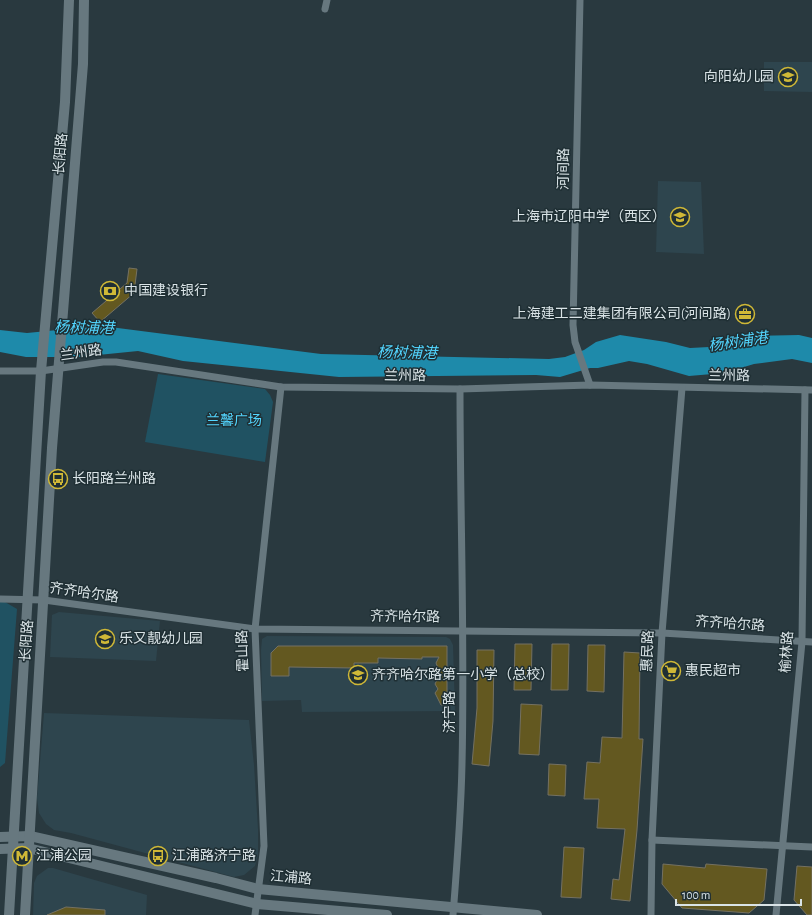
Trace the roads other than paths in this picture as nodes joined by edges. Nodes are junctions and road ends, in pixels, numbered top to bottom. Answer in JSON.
{"nodes":[{"id":1,"x":69,"y":0,"type":"edge"},
{"id":2,"x":84,"y":0,"type":"edge"},
{"id":3,"x":327,"y":0,"type":"edge"},
{"id":4,"x":580,"y":0,"type":"edge"},
{"id":5,"x":325,"y":9,"type":"dead end"},
{"id":6,"x":58,"y":370,"type":"junction"},
{"id":7,"x":0,"y":371,"type":"edge"},
{"id":8,"x":41,"y":371,"type":"junction"},
{"id":9,"x":590,"y":385,"type":"junction"},
{"id":10,"x":281,"y":387,"type":"junction"},
{"id":11,"x":682,"y":388,"type":"junction"},
{"id":12,"x":460,"y":389,"type":"junction"},
{"id":13,"x":808,"y":390,"type":"edge"},
{"id":14,"x":0,"y":599,"type":"edge"},
{"id":15,"x":26,"y":600,"type":"junction"},
{"id":16,"x":44,"y":600,"type":"junction"},
{"id":17,"x":254,"y":629,"type":"junction"},
{"id":18,"x":463,"y":631,"type":"junction"},
{"id":19,"x":662,"y":633,"type":"junction"},
{"id":20,"x":802,"y":642,"type":"junction"},
{"id":21,"x":812,"y":642,"type":"edge"},
{"id":22,"x":13,"y":836,"type":"junction"},
{"id":23,"x":30,"y":836,"type":"junction"},
{"id":24,"x":0,"y":837,"type":"edge"},
{"id":25,"x":652,"y":840,"type":"junction"},
{"id":26,"x":783,"y":845,"type":"junction"},
{"id":27,"x":812,"y":847,"type":"edge"},
{"id":28,"x":12,"y":848,"type":"junction"},
{"id":29,"x":28,"y":848,"type":"junction"},
{"id":30,"x":0,"y":849,"type":"edge"},
{"id":31,"x":258,"y":890,"type":"junction"},
{"id":32,"x":257,"y":904,"type":"junction"},
{"id":33,"x":454,"y":911,"type":"edge"},
{"id":34,"x":9,"y":915,"type":"edge"},
{"id":35,"x":25,"y":915,"type":"edge"},
{"id":36,"x":255,"y":915,"type":"edge"},
{"id":37,"x":387,"y":915,"type":"edge"},
{"id":38,"x":537,"y":915,"type":"edge"},
{"id":39,"x":651,"y":915,"type":"edge"},
{"id":40,"x":776,"y":915,"type":"edge"}],
"edges":[{"from":1,"to":8,"type":"main road","name":"长阳路"},
{"from":2,"to":6,"type":"main road","name":"长阳路"},
{"from":3,"to":5,"type":"street"},
{"from":4,"to":9,"type":"street","name":"河间路"},
{"from":6,"to":8,"type":"street","name":"兰州路"},
{"from":6,"to":10,"type":"street","name":"兰州路"},
{"from":6,"to":16,"type":"main road","name":"长阳路"},
{"from":7,"to":8,"type":"street","name":"兰州路"},
{"from":8,"to":15,"type":"main road","name":"长阳路"},
{"from":9,"to":11,"type":"street","name":"兰州路"},
{"from":9,"to":12,"type":"street","name":"兰州路"},
{"from":10,"to":12,"type":"street","name":"兰州路"},
{"from":10,"to":17,"type":"street","name":"霍山路"},
{"from":11,"to":13,"type":"street","name":"兰州路"},
{"from":11,"to":19,"type":"street","name":"惠民路"},
{"from":12,"to":18,"type":"street","name":"济宁路"},
{"from":13,"to":20,"type":"street","name":"榆林路"},
{"from":14,"to":15,"type":"street","name":"齐齐哈尔路"},
{"from":15,"to":16,"type":"street","name":"齐齐哈尔路"},
{"from":15,"to":22,"type":"main road","name":"长阳路"},
{"from":16,"to":17,"type":"street","name":"齐齐哈尔路"},
{"from":16,"to":23,"type":"main road","name":"长阳路"},
{"from":17,"to":18,"type":"street","name":"齐齐哈尔路"},
{"from":17,"to":31,"type":"street","name":"霍山路"},
{"from":18,"to":19,"type":"street","name":"齐齐哈尔路"},
{"from":18,"to":33,"type":"street","name":"济宁路"},
{"from":19,"to":20,"type":"street","name":"齐齐哈尔路"},
{"from":19,"to":25,"type":"street","name":"惠民路"},
{"from":20,"to":21,"type":"street","name":"齐齐哈尔路"},
{"from":20,"to":26,"type":"street","name":"榆林路"},
{"from":22,"to":23,"type":"main road","name":"江浦路"},
{"from":22,"to":24,"type":"main road","name":"江浦路"},
{"from":22,"to":28,"type":"main road","name":"长阳路"},
{"from":23,"to":29,"type":"main road","name":"长阳路"},
{"from":23,"to":31,"type":"main road","name":"江浦路"},
{"from":25,"to":26,"type":"street"},
{"from":25,"to":39,"type":"street","name":"惠民路"},
{"from":26,"to":27,"type":"street"},
{"from":26,"to":40,"type":"street","name":"榆林路"},
{"from":28,"to":29,"type":"main road","name":"江浦路"},
{"from":28,"to":30,"type":"main road","name":"江浦路"},
{"from":28,"to":34,"type":"main road","name":"长阳路"},
{"from":29,"to":32,"type":"main road","name":"江浦路"},
{"from":29,"to":35,"type":"main road","name":"长阳路"},
{"from":31,"to":32,"type":"street","name":"霍山路"},
{"from":31,"to":33,"type":"main road","name":"江浦路"},
{"from":32,"to":36,"type":"street","name":"霍山路"},
{"from":32,"to":37,"type":"main road","name":"江浦路"},
{"from":33,"to":38,"type":"main road","name":"江浦路"}]}
